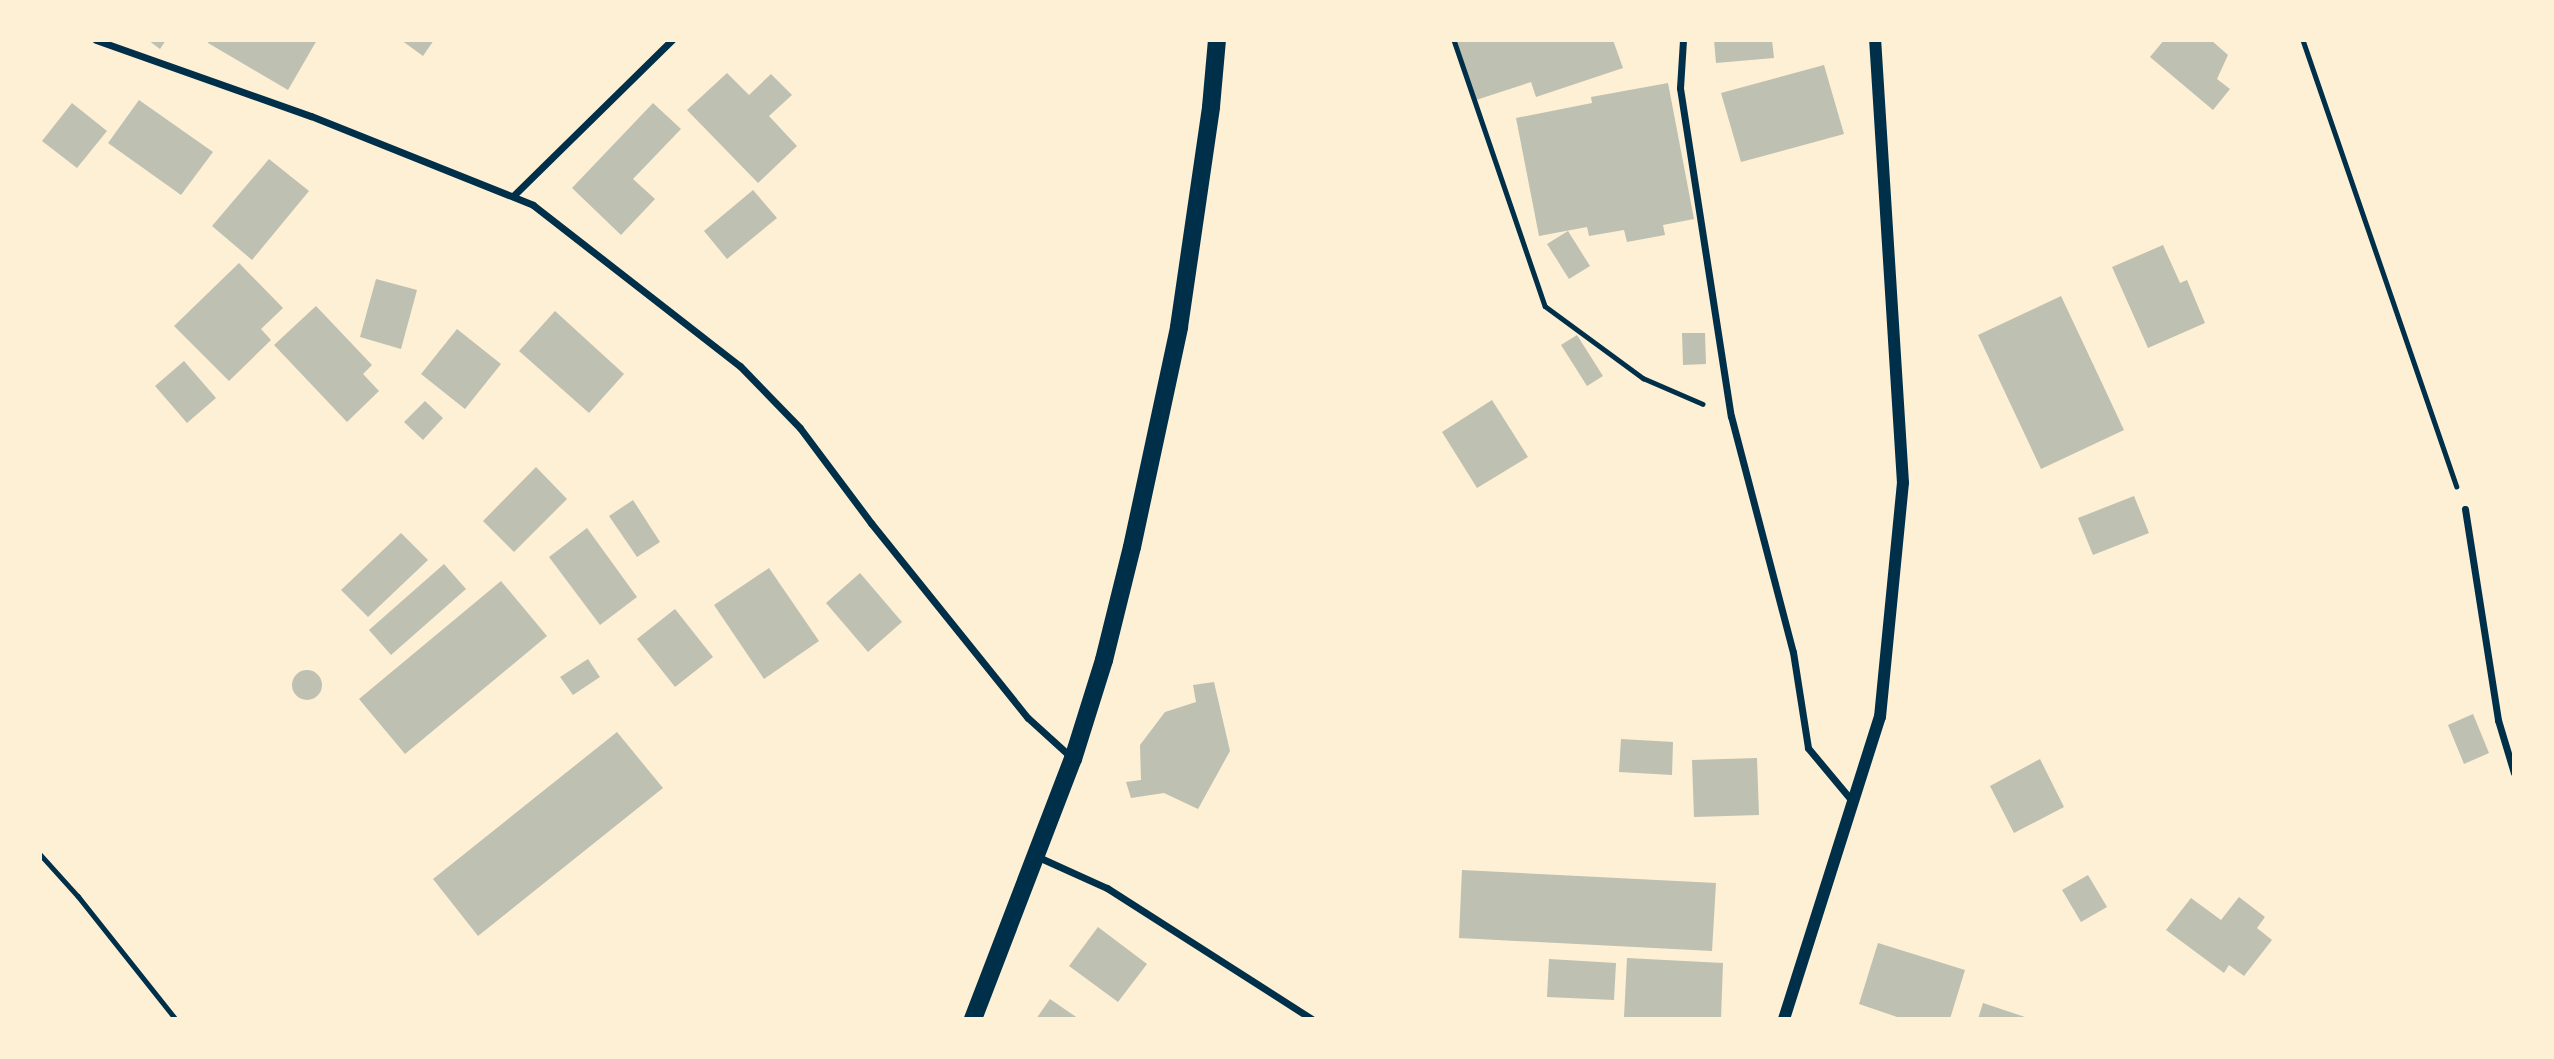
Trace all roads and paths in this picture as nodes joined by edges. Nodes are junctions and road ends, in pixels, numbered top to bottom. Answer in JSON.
{"nodes":[{"id":1,"x":96,"y":40,"type":"edge"},
{"id":2,"x":672,"y":40,"type":"edge"},
{"id":3,"x":1217,"y":40,"type":"edge"},
{"id":4,"x":1454,"y":40,"type":"edge"},
{"id":5,"x":1683,"y":40,"type":"edge"},
{"id":6,"x":1875,"y":40,"type":"edge"},
{"id":7,"x":2303,"y":40,"type":"edge"},
{"id":8,"x":513,"y":196,"type":"junction"},
{"id":9,"x":1731,"y":416,"type":"junction"},
{"id":10,"x":2465,"y":509,"type":"joint"},
{"id":11,"x":1073,"y":759,"type":"junction"},
{"id":12,"x":2514,"y":773,"type":"edge"},
{"id":13,"x":1853,"y":803,"type":"junction"},
{"id":14,"x":40,"y":854,"type":"edge"},
{"id":15,"x":1037,"y":856,"type":"junction"},
{"id":16,"x":176,"y":1019,"type":"edge"},
{"id":17,"x":973,"y":1019,"type":"edge"},
{"id":18,"x":1312,"y":1019,"type":"edge"},
{"id":19,"x":1784,"y":1019,"type":"edge"}],
"edges":[{"from":1,"to":8,"type":"street"},
{"from":2,"to":8,"type":"street"},
{"from":3,"to":11,"type":"main road"},
{"from":4,"to":9,"type":"path"},
{"from":5,"to":9,"type":"street"},
{"from":6,"to":13,"type":"street"},
{"from":7,"to":10,"type":"path"},
{"from":8,"to":11,"type":"street"},
{"from":9,"to":13,"type":"street"},
{"from":10,"to":12,"type":"street"},
{"from":11,"to":15,"type":"main road"},
{"from":13,"to":19,"type":"street"},
{"from":14,"to":16,"type":"path"},
{"from":15,"to":17,"type":"main road"},
{"from":15,"to":18,"type":"street"}]}
